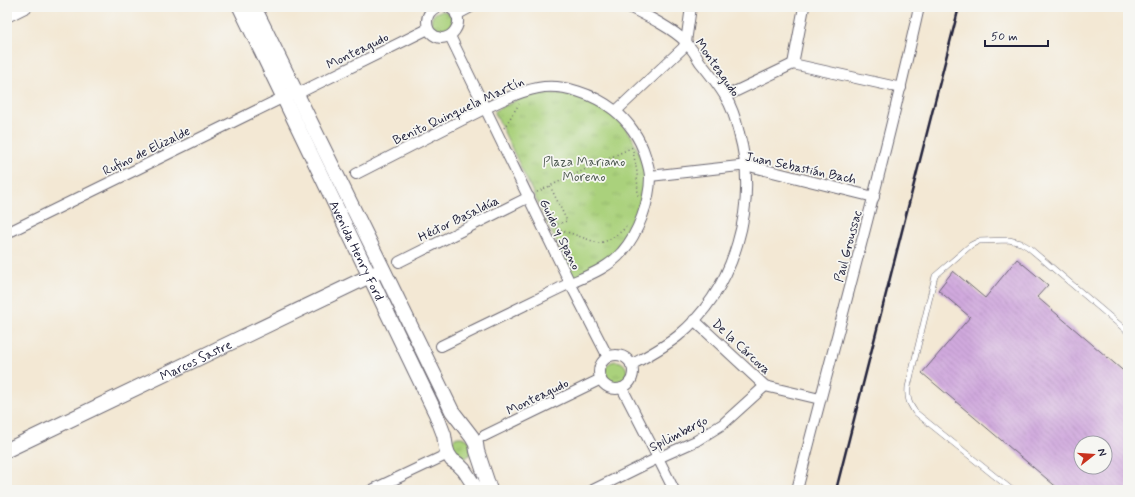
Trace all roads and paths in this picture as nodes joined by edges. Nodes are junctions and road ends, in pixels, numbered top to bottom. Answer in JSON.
{"nodes":[{"id":1,"x":27,"y":7,"type":"edge"},
{"id":2,"x":240,"y":7,"type":"edge"},
{"id":3,"x":254,"y":7,"type":"edge"},
{"id":4,"x":435,"y":7,"type":"edge"},
{"id":5,"x":448,"y":7,"type":"edge"},
{"id":6,"x":471,"y":7,"type":"edge"},
{"id":7,"x":629,"y":7,"type":"edge"},
{"id":8,"x":691,"y":7,"type":"edge"},
{"id":9,"x":804,"y":7,"type":"edge"},
{"id":10,"x":920,"y":7,"type":"edge"},
{"id":11,"x":456,"y":15,"type":"junction"},
{"id":12,"x":7,"y":17,"type":"edge"},
{"id":13,"x":428,"y":29,"type":"junction"},
{"id":14,"x":450,"y":36,"type":"junction"},
{"id":15,"x":686,"y":42,"type":"junction"},
{"id":16,"x":793,"y":64,"type":"junction"},
{"id":17,"x":901,"y":88,"type":"junction"},
{"id":18,"x":526,"y":91,"type":"junction"},
{"id":19,"x":290,"y":95,"type":"junction"},
{"id":20,"x":726,"y":96,"type":"junction"},
{"id":21,"x":485,"y":108,"type":"junction"},
{"id":22,"x":616,"y":111,"type":"junction"},
{"id":23,"x":499,"y":136,"type":"junction"},
{"id":24,"x":636,"y":145,"type":"junction"},
{"id":25,"x":745,"y":166,"type":"junction"},
{"id":26,"x":356,"y":174,"type":"dead end"},
{"id":27,"x":650,"y":176,"type":"junction"},
{"id":28,"x":550,"y":186,"type":"junction"},
{"id":29,"x":529,"y":197,"type":"junction"},
{"id":30,"x":874,"y":197,"type":"junction"},
{"id":31,"x":638,"y":198,"type":"dead end"},
{"id":32,"x":630,"y":223,"type":"dead end"},
{"id":33,"x":548,"y":227,"type":"junction"},
{"id":34,"x":7,"y":233,"type":"edge"},
{"id":35,"x":398,"y":262,"type":"dead end"},
{"id":36,"x":383,"y":269,"type":"junction"},
{"id":37,"x":369,"y":276,"type":"junction"},
{"id":38,"x":570,"y":283,"type":"junction"},
{"id":39,"x":694,"y":320,"type":"junction"},
{"id":40,"x":1128,"y":332,"type":"edge"},
{"id":41,"x":442,"y":346,"type":"dead end"},
{"id":42,"x":608,"y":357,"type":"junction"},
{"id":43,"x":631,"y":365,"type":"junction"},
{"id":44,"x":601,"y":379,"type":"junction"},
{"id":45,"x":765,"y":386,"type":"junction"},
{"id":46,"x":622,"y":388,"type":"junction"},
{"id":47,"x":820,"y":400,"type":"junction"},
{"id":48,"x":467,"y":431,"type":"junction"},
{"id":49,"x":484,"y":436,"type":"dead end"},
{"id":50,"x":447,"y":449,"type":"junction"},
{"id":51,"x":7,"y":450,"type":"edge"},
{"id":52,"x":477,"y":451,"type":"junction"},
{"id":53,"x":658,"y":458,"type":"junction"},
{"id":54,"x":458,"y":464,"type":"junction"},
{"id":55,"x":372,"y":490,"type":"edge"},
{"id":56,"x":477,"y":490,"type":"edge"},
{"id":57,"x":490,"y":490,"type":"edge"},
{"id":58,"x":593,"y":490,"type":"edge"},
{"id":59,"x":674,"y":490,"type":"edge"},
{"id":60,"x":796,"y":490,"type":"edge"},
{"id":61,"x":1012,"y":490,"type":"edge"}],
"edges":[{"from":1,"to":12,"type":"street"},
{"from":2,"to":19,"type":"main road","name":"Avenida Henry Ford"},
{"from":3,"to":19,"type":"main road","name":"Avenida Henry Ford"},
{"from":4,"to":13,"type":"street"},
{"from":5,"to":11,"type":"street"},
{"from":6,"to":11,"type":"street"},
{"from":7,"to":15,"type":"street","name":"Monteagudo"},
{"from":8,"to":15,"type":"street"},
{"from":9,"to":16,"type":"street"},
{"from":10,"to":17,"type":"street","name":"Paul Groussac"},
{"from":11,"to":14,"type":"street"},
{"from":13,"to":14,"type":"street"},
{"from":13,"to":19,"type":"street","name":"Monteagudo"},
{"from":14,"to":21,"type":"street","name":"Guido y Spano"},
{"from":15,"to":20,"type":"street","name":"Monteagudo"},
{"from":15,"to":22,"type":"street"},
{"from":16,"to":17,"type":"street"},
{"from":16,"to":20,"type":"street"},
{"from":17,"to":30,"type":"street","name":"Paul Groussac"},
{"from":18,"to":21,"type":"street","name":"Benito Quinquela Martín"},
{"from":18,"to":22,"type":"street","name":"Benito Quinquela Martín"},
{"from":18,"to":23,"type":"path"},
{"from":19,"to":34,"type":"street","name":"Rufino de Elizalde"},
{"from":19,"to":36,"type":"main road","name":"Avenida Henry Ford"},
{"from":19,"to":37,"type":"main road","name":"Avenida Henry Ford"},
{"from":20,"to":25,"type":"street","name":"Monteagudo"},
{"from":21,"to":23,"type":"street","name":"Guido y Spano"},
{"from":21,"to":26,"type":"street","name":"Benito Quinquela Martín"},
{"from":22,"to":24,"type":"street","name":"Benito Quinquela Martín"},
{"from":23,"to":29,"type":"street","name":"Guido y Spano"},
{"from":24,"to":27,"type":"street","name":"Benito Quinquela Martín"},
{"from":24,"to":28,"type":"path"},
{"from":24,"to":31,"type":"path"},
{"from":25,"to":27,"type":"street","name":"Juan Sebastián Bach"},
{"from":25,"to":30,"type":"street","name":"Juan Sebastián Bach"},
{"from":25,"to":39,"type":"street","name":"Monteagudo"},
{"from":27,"to":38,"type":"street","name":"Benito Quinquela Martín"},
{"from":28,"to":29,"type":"path"},
{"from":28,"to":33,"type":"path"},
{"from":29,"to":33,"type":"street","name":"Guido y Spano"},
{"from":29,"to":35,"type":"street","name":"Héctor Basaldúa"},
{"from":30,"to":47,"type":"street","name":"Paul Groussac"},
{"from":32,"to":33,"type":"path"},
{"from":33,"to":38,"type":"street","name":"Guido y Spano"},
{"from":36,"to":37,"type":"main road","name":"Marcos Sastre"},
{"from":36,"to":48,"type":"main road","name":"Avenida Henry Ford"},
{"from":37,"to":50,"type":"main road","name":"Avenida Henry Ford"},
{"from":37,"to":51,"type":"main road","name":"Marcos Sastre"},
{"from":38,"to":41,"type":"street","name":"Benito Quinquela Martín"},
{"from":38,"to":42,"type":"street","name":"Guido y Spano"},
{"from":39,"to":43,"type":"street","name":"Monteagudo"},
{"from":39,"to":45,"type":"street","name":"De la Cárcova"},
{"from":40,"to":61,"type":"lane"},
{"from":42,"to":43,"type":"street"},
{"from":42,"to":44,"type":"street"},
{"from":43,"to":46,"type":"street"},
{"from":44,"to":46,"type":"street"},
{"from":44,"to":49,"type":"street","name":"Monteagudo"},
{"from":45,"to":47,"type":"street","name":"De la Cárcova"},
{"from":45,"to":53,"type":"street","name":"Spilimbergo"},
{"from":46,"to":53,"type":"street"},
{"from":47,"to":60,"type":"street","name":"Paul Groussac"},
{"from":48,"to":50,"type":"main road"},
{"from":48,"to":52,"type":"main road","name":"Avenida Henry Ford"},
{"from":50,"to":54,"type":"main road","name":"Avenida Henry Ford"},
{"from":50,"to":55,"type":"street"},
{"from":52,"to":54,"type":"main road"},
{"from":52,"to":57,"type":"main road","name":"Avenida Henry Ford"},
{"from":53,"to":58,"type":"street","name":"Spilimbergo"},
{"from":53,"to":59,"type":"street"},
{"from":54,"to":56,"type":"main road","name":"Avenida Henry Ford"}]}
